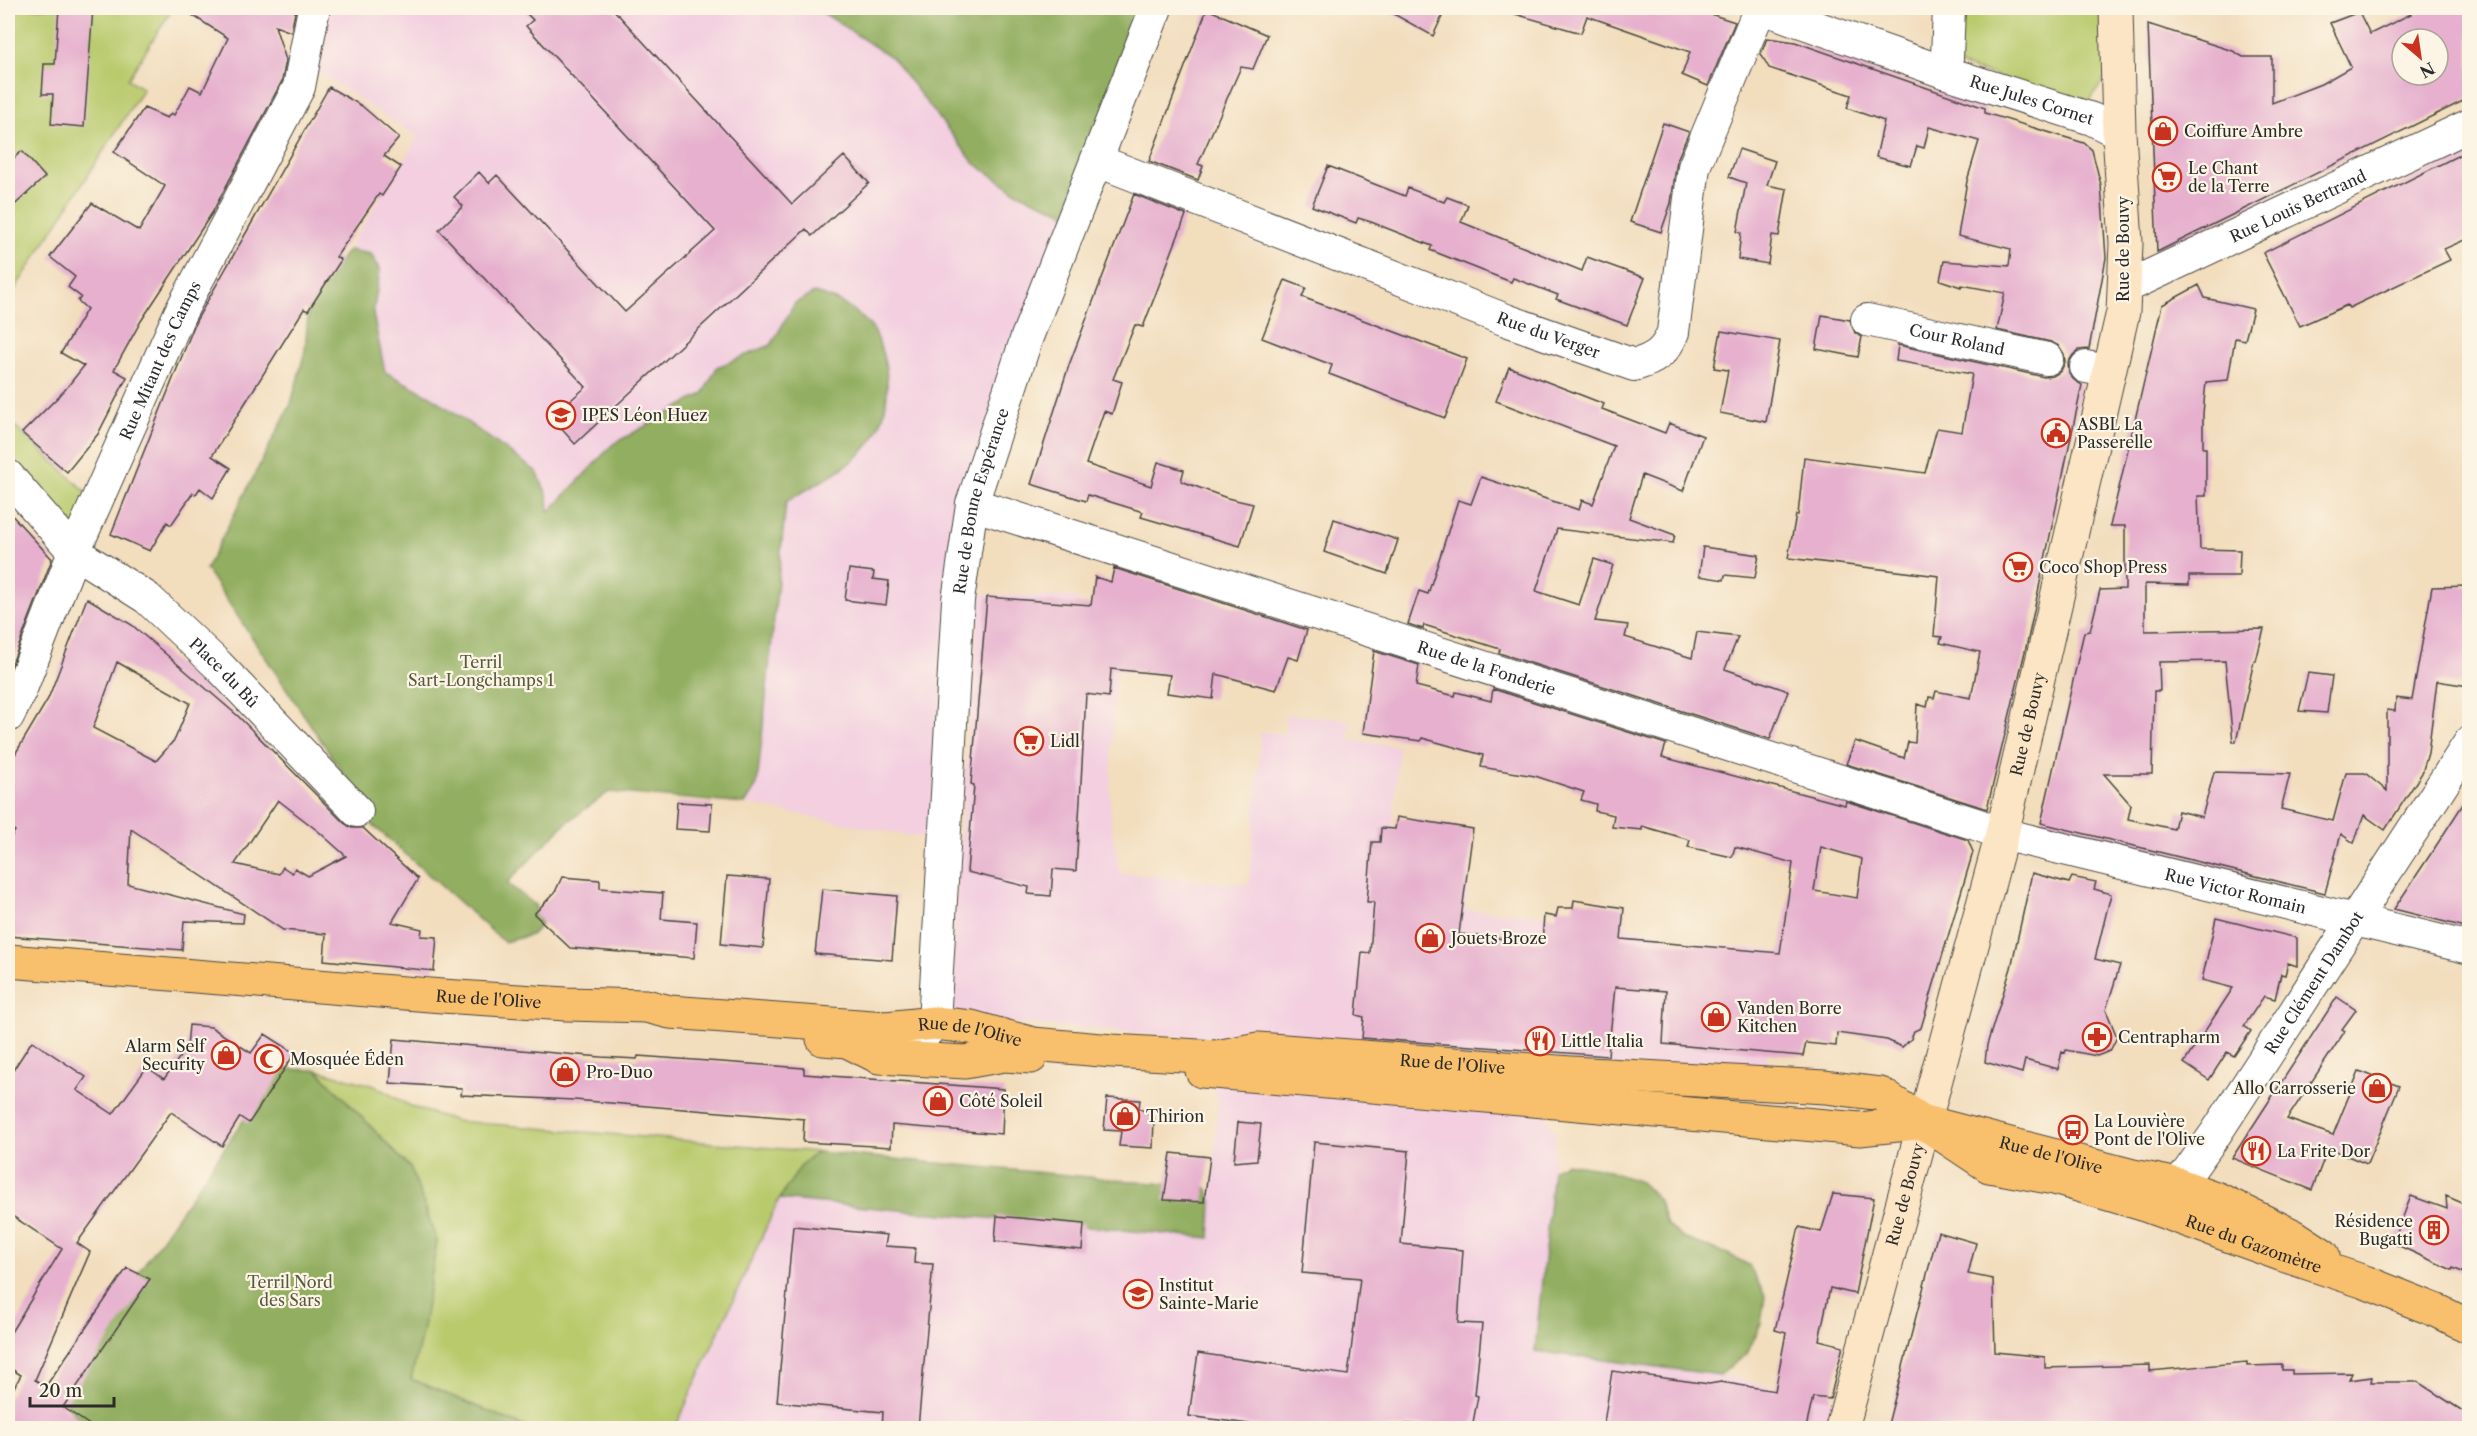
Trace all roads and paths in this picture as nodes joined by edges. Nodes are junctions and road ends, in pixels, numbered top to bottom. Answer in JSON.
{"nodes":[{"id":1,"x":314,"y":8,"type":"edge"},
{"id":2,"x":1156,"y":8,"type":"edge"},
{"id":3,"x":1761,"y":8,"type":"edge"},
{"id":4,"x":1949,"y":8,"type":"edge"},
{"id":5,"x":2116,"y":8,"type":"edge"},
{"id":6,"x":1944,"y":72,"type":"junction"},
{"id":7,"x":2469,"y":125,"type":"edge"},
{"id":8,"x":2119,"y":133,"type":"junction"},
{"id":9,"x":1098,"y":161,"type":"junction"},
{"id":10,"x":2126,"y":287,"type":"junction"},
{"id":11,"x":1867,"y":320,"type":"dead end"},
{"id":12,"x":2047,"y":359,"type":"dead end"},
{"id":13,"x":8,"y":476,"type":"edge"},
{"id":14,"x":972,"y":504,"type":"junction"},
{"id":15,"x":74,"y":552,"type":"junction"},
{"id":16,"x":8,"y":716,"type":"edge"},
{"id":17,"x":2469,"y":742,"type":"edge"},
{"id":18,"x":357,"y":811,"type":"dead end"},
{"id":19,"x":2002,"y":834,"type":"junction"},
{"id":20,"x":2354,"y":919,"type":"junction"},
{"id":21,"x":2469,"y":948,"type":"edge"},
{"id":22,"x":8,"y":960,"type":"edge"},
{"id":23,"x":8,"y":981,"type":"edge"},
{"id":24,"x":934,"y":1023,"type":"junction"},
{"id":25,"x":851,"y":1043,"type":"junction"},
{"id":26,"x":1925,"y":1122,"type":"junction"},
{"id":27,"x":2180,"y":1185,"type":"junction"},
{"id":28,"x":2142,"y":1204,"type":"junction"},
{"id":29,"x":2365,"y":1282,"type":"junction"},
{"id":30,"x":2469,"y":1327,"type":"edge"},
{"id":31,"x":1842,"y":1428,"type":"edge"}],
"edges":[{"from":1,"to":15,"type":"street","name":"Rue Mitant des Camps"},
{"from":2,"to":9,"type":"street","name":"Rue de Bonne Espérance"},
{"from":3,"to":6,"type":"street","name":"Rue Jules Cornet"},
{"from":3,"to":9,"type":"street","name":"Rue du Verger"},
{"from":4,"to":6,"type":"street"},
{"from":5,"to":8,"type":"street","name":"Rue de Bouvy"},
{"from":6,"to":8,"type":"street","name":"Rue Jules Cornet"},
{"from":7,"to":10,"type":"street","name":"Rue Louis Bertrand"},
{"from":8,"to":10,"type":"street","name":"Rue de Bouvy"},
{"from":9,"to":14,"type":"street","name":"Rue de Bonne Espérance"},
{"from":10,"to":19,"type":"street","name":"Rue de Bouvy"},
{"from":11,"to":12,"type":"street","name":"Cour Roland"},
{"from":13,"to":15,"type":"street","name":"Place du Bû"},
{"from":14,"to":19,"type":"street","name":"Rue de la Fonderie"},
{"from":14,"to":24,"type":"street","name":"Rue de Bonne Espérance"},
{"from":15,"to":16,"type":"street","name":"Rue Mitant des Camps"},
{"from":15,"to":18,"type":"street","name":"Place du Bû"},
{"from":17,"to":20,"type":"street","name":"Rue Clément Dambot"},
{"from":19,"to":20,"type":"street","name":"Rue Victor Romain"},
{"from":19,"to":26,"type":"street","name":"Rue de Bouvy"},
{"from":20,"to":21,"type":"street","name":"Rue Victor Romain"},
{"from":20,"to":27,"type":"street","name":"Rue Clément Dambot"},
{"from":22,"to":24,"type":"main road","name":"Rue de l'Olive"},
{"from":23,"to":25,"type":"main road","name":"Rue de l'Olive"},
{"from":24,"to":25,"type":"street"},
{"from":24,"to":26,"type":"main road","name":"Rue de l'Olive"},
{"from":25,"to":26,"type":"main road","name":"Rue de l'Olive"},
{"from":26,"to":27,"type":"main road","name":"Rue de l'Olive"},
{"from":26,"to":28,"type":"main road","name":"Rue de l'Olive"},
{"from":26,"to":31,"type":"street","name":"Rue de Bouvy"},
{"from":27,"to":28,"type":"street","name":"Rue Clément Dambot"},
{"from":27,"to":29,"type":"main road","name":"Rue du Gazomètre"},
{"from":28,"to":29,"type":"main road","name":"Rue du Gazomètre"},
{"from":29,"to":30,"type":"main road","name":"Rue du Gazomètre"}]}
